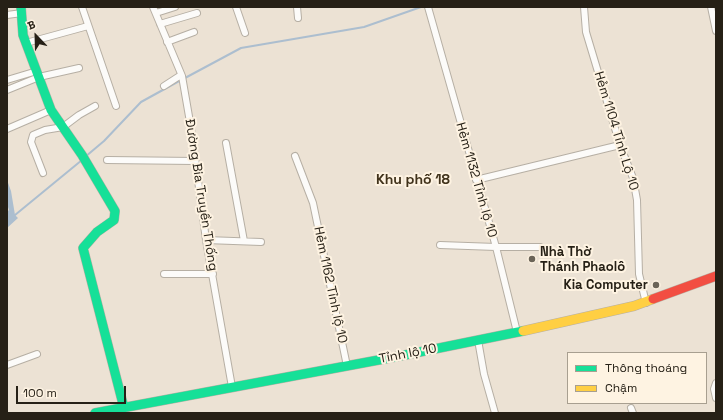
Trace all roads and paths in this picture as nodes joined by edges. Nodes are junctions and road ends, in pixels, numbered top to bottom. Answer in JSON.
{"nodes":[{"id":1,"x":82,"y":7,"type":"edge"},
{"id":2,"x":175,"y":7,"type":"edge"},
{"id":3,"x":236,"y":7,"type":"edge"},
{"id":4,"x":297,"y":7,"type":"edge"},
{"id":5,"x":428,"y":7,"type":"edge"},
{"id":6,"x":584,"y":7,"type":"edge"},
{"id":7,"x":711,"y":7,"type":"edge"},
{"id":8,"x":21,"y":10,"type":"edge"},
{"id":9,"x":155,"y":10,"type":"edge"},
{"id":10,"x":197,"y":13,"type":"dead end"},
{"id":11,"x":7,"y":15,"type":"edge"},
{"id":12,"x":298,"y":18,"type":"dead end"},
{"id":13,"x":160,"y":24,"type":"junction"},
{"id":14,"x":88,"y":26,"type":"junction"},
{"id":15,"x":716,"y":31,"type":"edge"},
{"id":16,"x":194,"y":32,"type":"dead end"},
{"id":17,"x":245,"y":33,"type":"dead end"},
{"id":18,"x":167,"y":42,"type":"junction"},
{"id":19,"x":26,"y":43,"type":"junction"},
{"id":20,"x":79,"y":68,"type":"dead end"},
{"id":21,"x":38,"y":74,"type":"junction"},
{"id":22,"x":181,"y":75,"type":"junction"},
{"id":23,"x":7,"y":80,"type":"edge"},
{"id":24,"x":164,"y":86,"type":"dead end"},
{"id":25,"x":7,"y":90,"type":"edge"},
{"id":26,"x":95,"y":106,"type":"dead end"},
{"id":27,"x":116,"y":106,"type":"dead end"},
{"id":28,"x":52,"y":110,"type":"junction"},
{"id":29,"x":63,"y":127,"type":"junction"},
{"id":30,"x":7,"y":129,"type":"edge"},
{"id":31,"x":226,"y":143,"type":"dead end"},
{"id":32,"x":620,"y":145,"type":"junction"},
{"id":33,"x":295,"y":156,"type":"dead end"},
{"id":34,"x":107,"y":160,"type":"dead end"},
{"id":35,"x":195,"y":161,"type":"junction"},
{"id":36,"x":43,"y":173,"type":"dead end"},
{"id":37,"x":476,"y":180,"type":"junction"},
{"id":38,"x":206,"y":240,"type":"junction"},
{"id":39,"x":244,"y":241,"type":"junction"},
{"id":40,"x":262,"y":242,"type":"dead end"},
{"id":41,"x":440,"y":245,"type":"dead end"},
{"id":42,"x":540,"y":247,"type":"dead end"},
{"id":43,"x":496,"y":248,"type":"junction"},
{"id":44,"x":164,"y":274,"type":"dead end"},
{"id":45,"x":213,"y":274,"type":"junction"},
{"id":46,"x":716,"y":276,"type":"edge"},
{"id":47,"x":646,"y":303,"type":"junction"},
{"id":48,"x":517,"y":332,"type":"junction"},
{"id":49,"x":478,"y":340,"type":"junction"},
{"id":50,"x":37,"y":354,"type":"dead end"},
{"id":51,"x":7,"y":365,"type":"edge"},
{"id":52,"x":347,"y":366,"type":"junction"},
{"id":53,"x":716,"y":384,"type":"edge"},
{"id":54,"x":232,"y":387,"type":"junction"},
{"id":55,"x":716,"y":398,"type":"edge"},
{"id":56,"x":129,"y":409,"type":"edge"},
{"id":57,"x":95,"y":413,"type":"edge"},
{"id":58,"x":495,"y":413,"type":"edge"}],
"edges":[{"from":1,"to":14,"type":"street"},
{"from":2,"to":9,"type":"street"},
{"from":3,"to":17,"type":"street"},
{"from":4,"to":12,"type":"street"},
{"from":5,"to":37,"type":"street","name":"Hẻm 1132 Tỉnh lộ 10"},
{"from":6,"to":32,"type":"street","name":"Hẻm 1104 Tỉnh Lộ 10"},
{"from":7,"to":15,"type":"street"},
{"from":8,"to":11,"type":"street"},
{"from":8,"to":19,"type":"main road"},
{"from":9,"to":13,"type":"street","name":"Đường Bia Truyền Thống"},
{"from":10,"to":13,"type":"street"},
{"from":13,"to":18,"type":"street","name":"Đường Bia Truyền Thống"},
{"from":14,"to":19,"type":"street"},
{"from":14,"to":27,"type":"street"},
{"from":16,"to":18,"type":"street"},
{"from":18,"to":22,"type":"street","name":"Đường Bia Truyền Thống"},
{"from":19,"to":21,"type":"main road"},
{"from":20,"to":21,"type":"street"},
{"from":21,"to":23,"type":"street"},
{"from":21,"to":25,"type":"street"},
{"from":21,"to":28,"type":"main road"},
{"from":22,"to":24,"type":"street"},
{"from":22,"to":35,"type":"street","name":"Đường Bia Truyền Thống"},
{"from":26,"to":29,"type":"street"},
{"from":28,"to":29,"type":"main road"},
{"from":28,"to":30,"type":"street"},
{"from":29,"to":36,"type":"street"},
{"from":29,"to":56,"type":"main road"},
{"from":31,"to":39,"type":"street"},
{"from":32,"to":37,"type":"street"},
{"from":32,"to":47,"type":"street","name":"Hẻm 1104 Tỉnh Lộ 10"},
{"from":33,"to":52,"type":"street","name":"Hẻm 1162 Tỉnh lộ 10"},
{"from":34,"to":35,"type":"street"},
{"from":35,"to":38,"type":"street","name":"Đường Bia Truyền Thống"},
{"from":37,"to":43,"type":"street","name":"Hẻm 1132 Tỉnh lộ 10"},
{"from":38,"to":39,"type":"street"},
{"from":38,"to":45,"type":"street","name":"Đường Bia Truyền Thống"},
{"from":39,"to":40,"type":"street"},
{"from":41,"to":43,"type":"street"},
{"from":42,"to":43,"type":"street"},
{"from":43,"to":48,"type":"street","name":"Hẻm 1132 Tỉnh lộ 10"},
{"from":44,"to":45,"type":"street"},
{"from":45,"to":54,"type":"street","name":"Đường Bia Truyền Thống"},
{"from":46,"to":47,"type":"main road","name":"Tỉnh lộ 10"},
{"from":47,"to":48,"type":"main road","name":"Tỉnh lộ 10"},
{"from":48,"to":49,"type":"main road","name":"Tỉnh lộ 10"},
{"from":49,"to":52,"type":"main road","name":"Tỉnh lộ 10"},
{"from":49,"to":58,"type":"street"},
{"from":50,"to":51,"type":"street"},
{"from":52,"to":54,"type":"main road","name":"Tỉnh lộ 10"},
{"from":53,"to":55,"type":"street"},
{"from":54,"to":56,"type":"main road","name":"Tỉnh lộ 10"},
{"from":56,"to":57,"type":"main road","name":"Tỉnh lộ 10"}]}
